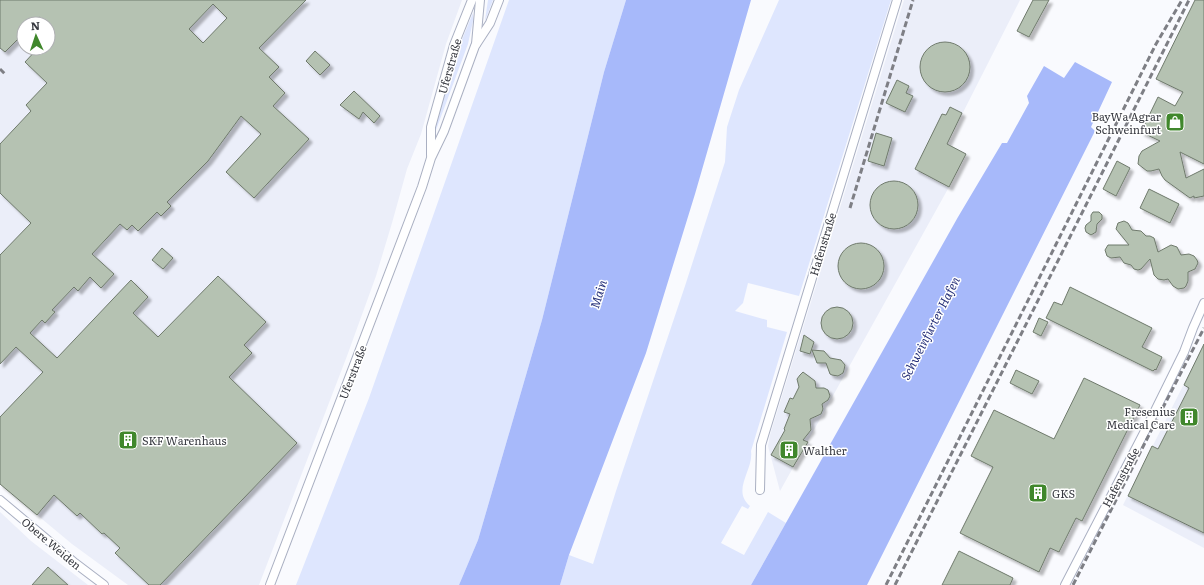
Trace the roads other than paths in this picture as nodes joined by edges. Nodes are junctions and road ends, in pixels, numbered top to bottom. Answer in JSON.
{"nodes":[{"id":1,"x":472,"y":0,"type":"edge"},
{"id":2,"x":480,"y":0,"type":"edge"},
{"id":3,"x":499,"y":0,"type":"edge"},
{"id":4,"x":897,"y":0,"type":"edge"},
{"id":5,"x":476,"y":46,"type":"junction"},
{"id":6,"x":431,"y":158,"type":"junction"},
{"id":7,"x":1204,"y":303,"type":"edge"},
{"id":8,"x":760,"y":490,"type":"dead end"},
{"id":9,"x":0,"y":500,"type":"edge"},
{"id":10,"x":104,"y":585,"type":"edge"},
{"id":11,"x":270,"y":585,"type":"edge"},
{"id":12,"x":1065,"y":585,"type":"edge"}],
"edges":[{"from":1,"to":6,"type":"street","name":"Uferstraße"},
{"from":2,"to":5,"type":"street","name":"Uferstraße"},
{"from":3,"to":5,"type":"street","name":"Uferstraße"},
{"from":4,"to":8,"type":"street","name":"Hafenstraße"},
{"from":5,"to":6,"type":"street","name":"Uferstraße"},
{"from":6,"to":11,"type":"street","name":"Uferstraße"},
{"from":7,"to":12,"type":"street","name":"Hafenstraße"},
{"from":9,"to":10,"type":"street","name":"Obere Weiden"}]}
